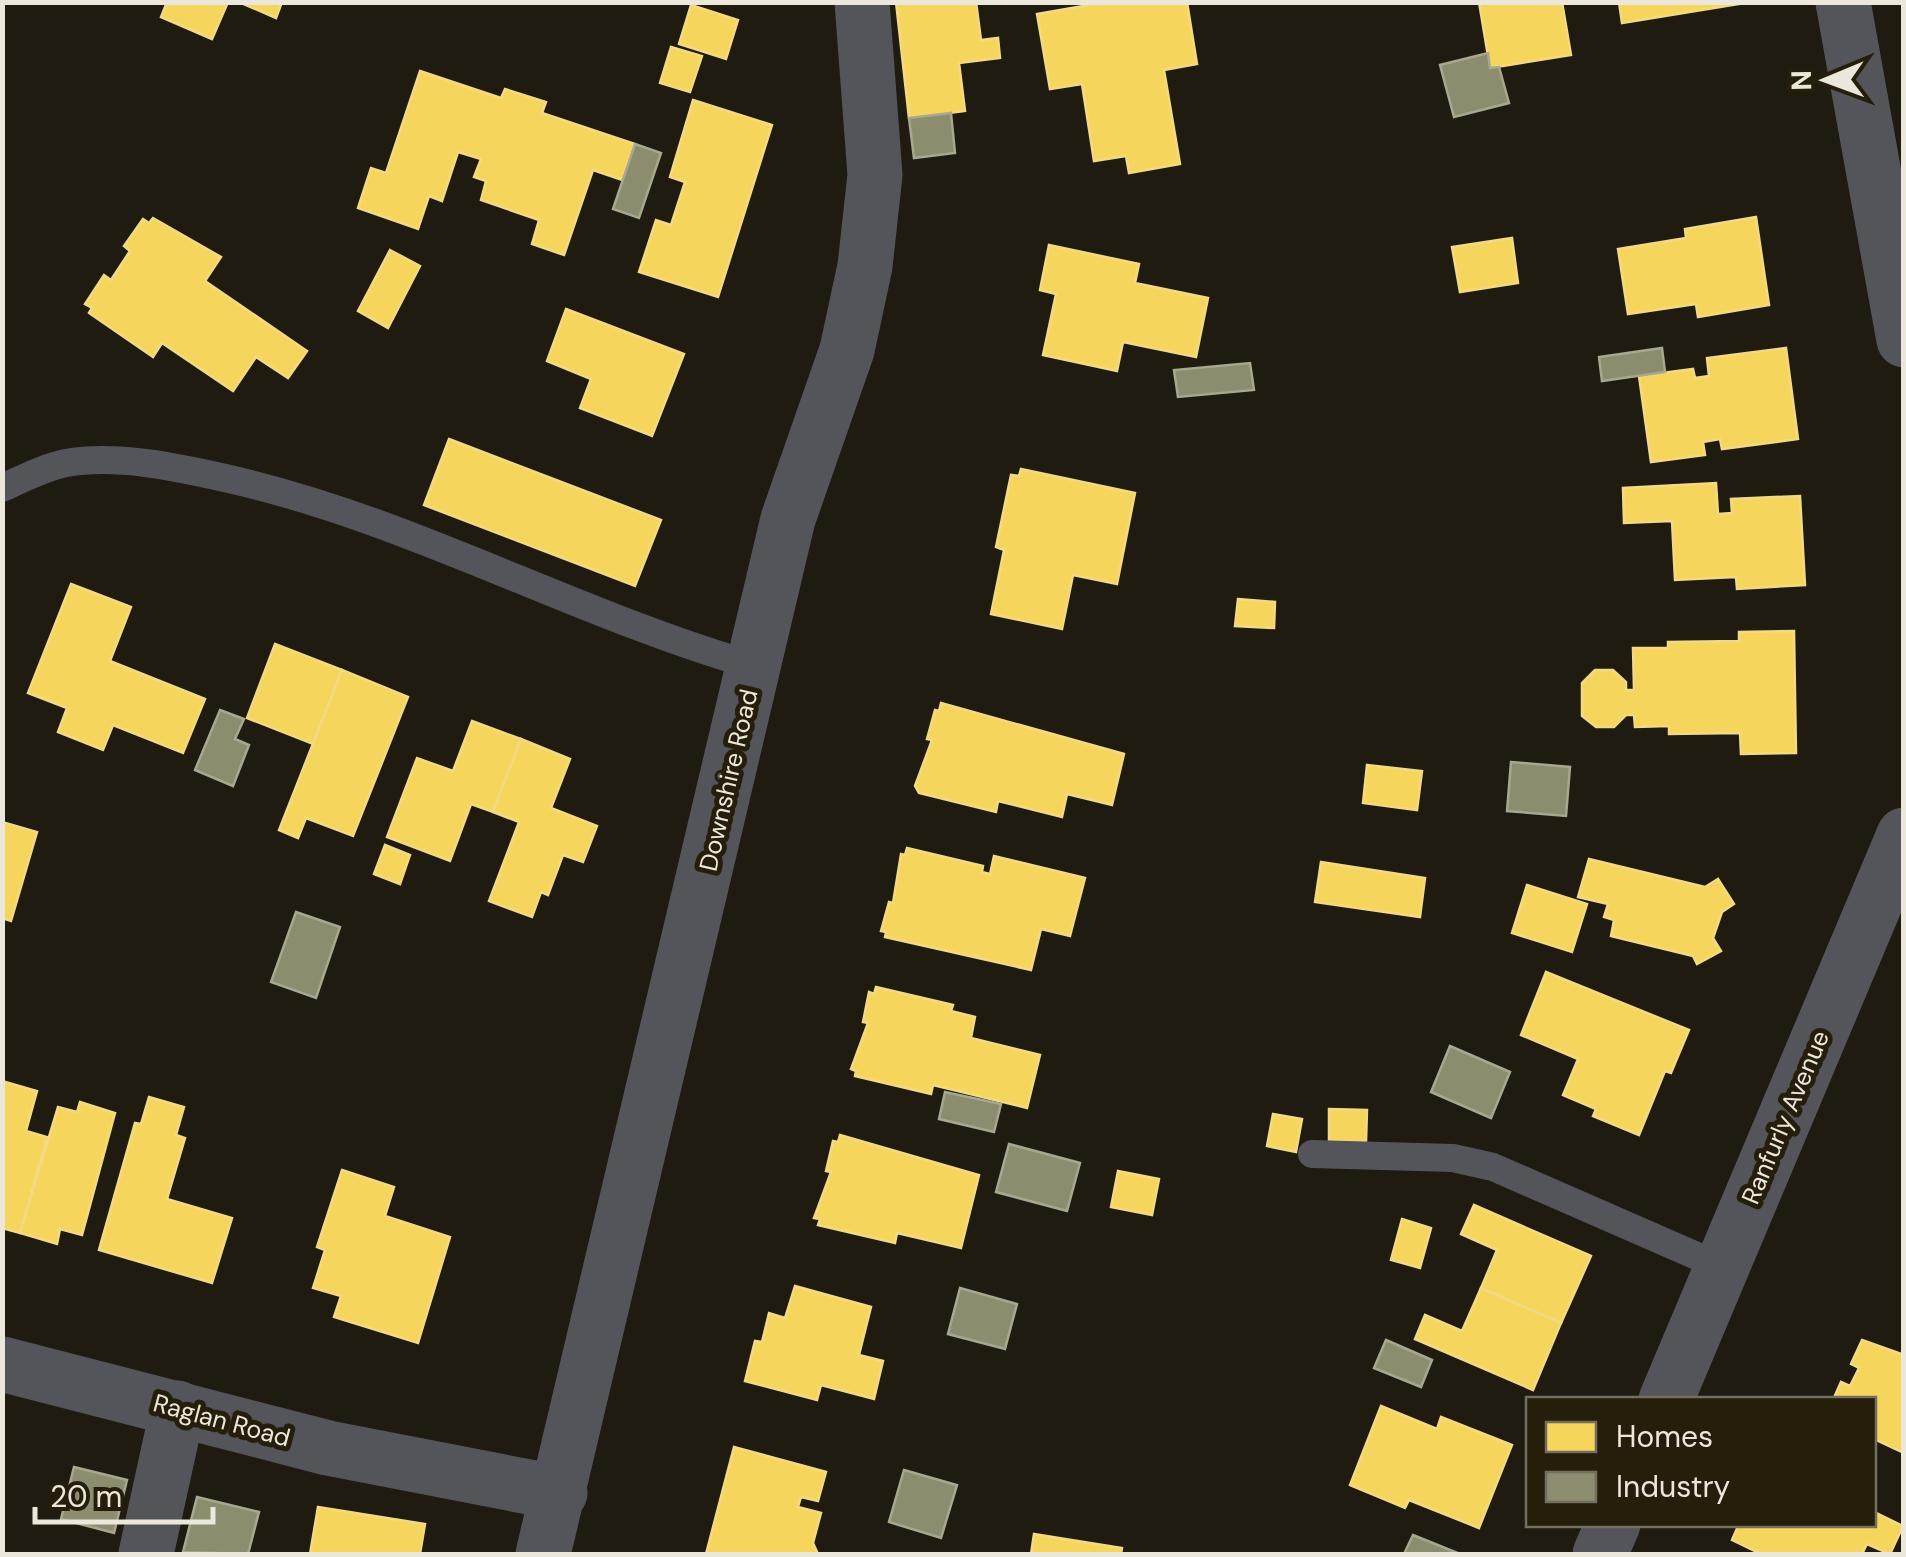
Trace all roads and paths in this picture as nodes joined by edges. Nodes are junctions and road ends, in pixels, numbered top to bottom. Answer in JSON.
{"nodes":[{"id":1,"x":862,"y":2,"type":"edge"},
{"id":2,"x":1844,"y":2,"type":"edge"},
{"id":3,"x":1904,"y":340,"type":"edge"},
{"id":4,"x":2,"y":488,"type":"edge"},
{"id":5,"x":755,"y":666,"type":"junction"},
{"id":6,"x":1904,"y":835,"type":"edge"},
{"id":7,"x":1312,"y":1154,"type":"dead end"},
{"id":8,"x":1722,"y":1266,"type":"junction"},
{"id":9,"x":2,"y":1364,"type":"edge"},
{"id":10,"x":1667,"y":1397,"type":"edge"},
{"id":11,"x":178,"y":1408,"type":"junction"},
{"id":12,"x":560,"y":1493,"type":"junction"},
{"id":13,"x":1612,"y":1527,"type":"edge"},
{"id":14,"x":146,"y":1554,"type":"edge"},
{"id":15,"x":543,"y":1554,"type":"edge"},
{"id":16,"x":1600,"y":1554,"type":"edge"}],
"edges":[{"from":1,"to":5,"type":"street","name":"Downshire Road"},
{"from":2,"to":3,"type":"street"},
{"from":4,"to":5,"type":"lane"},
{"from":5,"to":12,"type":"street","name":"Downshire Road"},
{"from":6,"to":8,"type":"street","name":"Ranfurly Avenue"},
{"from":7,"to":8,"type":"lane"},
{"from":8,"to":10,"type":"street","name":"Ranfurly Avenue"},
{"from":9,"to":11,"type":"street","name":"Raglan Road"},
{"from":11,"to":12,"type":"street","name":"Raglan Road"},
{"from":11,"to":14,"type":"street"},
{"from":12,"to":15,"type":"street","name":"Downshire Road"},
{"from":13,"to":16,"type":"street"}]}
